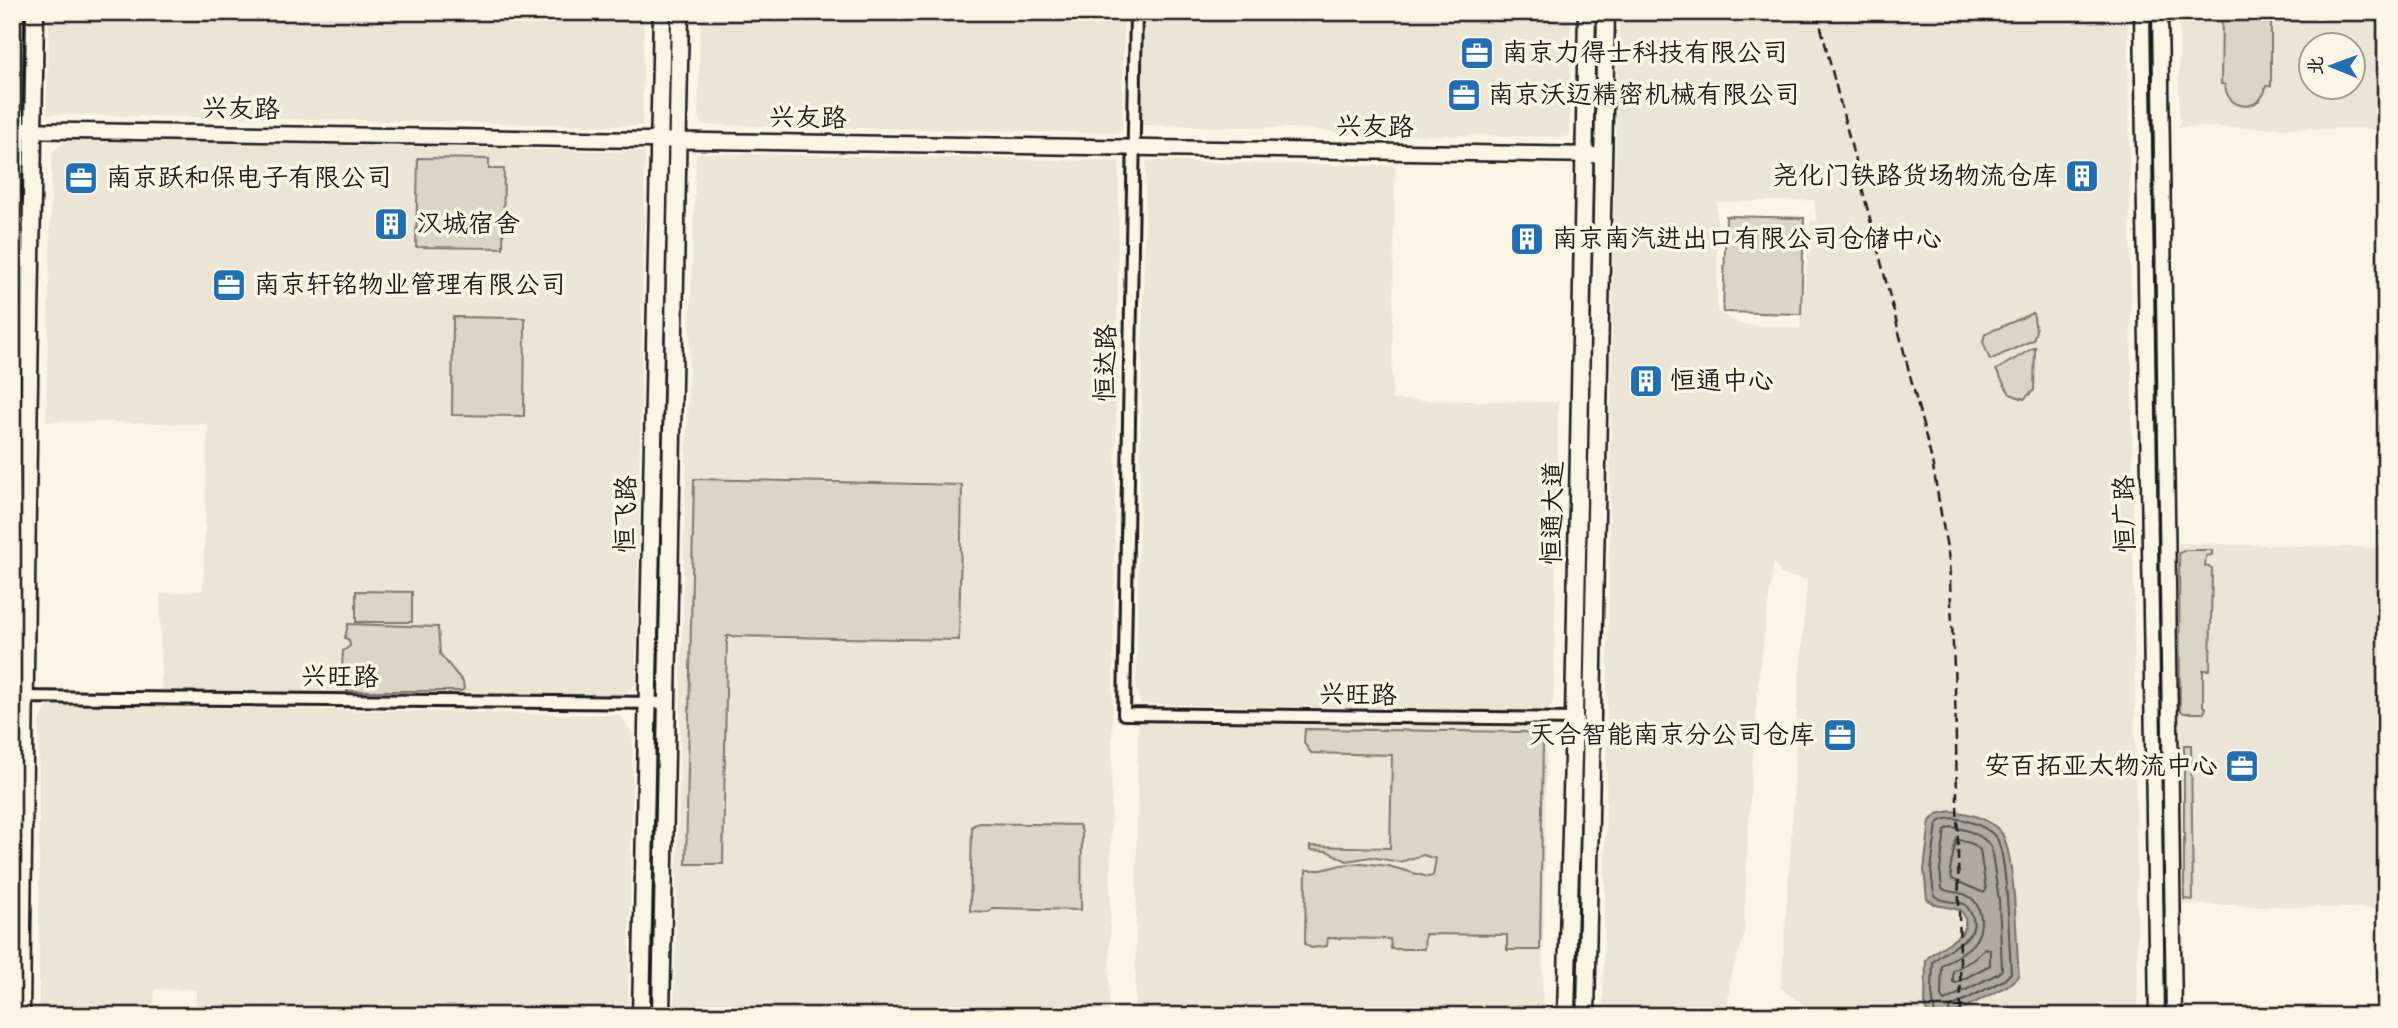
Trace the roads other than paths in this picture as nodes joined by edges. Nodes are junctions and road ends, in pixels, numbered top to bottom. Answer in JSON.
{"nodes":[{"id":1,"x":15,"y":12,"type":"edge"},
{"id":2,"x":35,"y":12,"type":"edge"},
{"id":3,"x":662,"y":12,"type":"edge"},
{"id":4,"x":680,"y":12,"type":"edge"},
{"id":5,"x":1136,"y":12,"type":"edge"},
{"id":6,"x":1587,"y":12,"type":"edge"},
{"id":7,"x":1606,"y":12,"type":"edge"},
{"id":8,"x":2142,"y":12,"type":"edge"},
{"id":9,"x":2161,"y":12,"type":"edge"},
{"id":10,"x":13,"y":130,"type":"edge"},
{"id":11,"x":33,"y":131,"type":"junction"},
{"id":12,"x":660,"y":139,"type":"junction"},
{"id":13,"x":678,"y":140,"type":"junction"},
{"id":14,"x":1133,"y":149,"type":"junction"},
{"id":15,"x":1594,"y":155,"type":"junction"},
{"id":16,"x":12,"y":196,"type":"edge"},
{"id":17,"x":18,"y":697,"type":"edge"},
{"id":18,"x":648,"y":703,"type":"junction"},
{"id":19,"x":666,"y":703,"type":"junction"},
{"id":20,"x":1124,"y":714,"type":"joint"},
{"id":21,"x":1574,"y":719,"type":"junction"},
{"id":22,"x":1591,"y":719,"type":"junction"},
{"id":23,"x":21,"y":1016,"type":"edge"},
{"id":24,"x":641,"y":1016,"type":"edge"},
{"id":25,"x":661,"y":1016,"type":"edge"},
{"id":26,"x":1566,"y":1016,"type":"edge"},
{"id":27,"x":1586,"y":1016,"type":"edge"},
{"id":28,"x":2157,"y":1016,"type":"edge"},
{"id":29,"x":2174,"y":1016,"type":"edge"}],
"edges":[{"from":1,"to":10,"type":"main road"},
{"from":2,"to":11,"type":"main road"},
{"from":3,"to":12,"type":"main road","name":"恒飞路"},
{"from":4,"to":13,"type":"main road","name":"恒飞路"},
{"from":5,"to":14,"type":"street","name":"恒达路"},
{"from":6,"to":15,"type":"main road","name":"恒通大道"},
{"from":7,"to":15,"type":"main road","name":"恒通大道"},
{"from":8,"to":28,"type":"street","name":"恒广路"},
{"from":9,"to":29,"type":"street","name":"恒广路"},
{"from":10,"to":11,"type":"street","name":"兴友路"},
{"from":10,"to":16,"type":"main road"},
{"from":11,"to":12,"type":"street","name":"兴友路"},
{"from":11,"to":17,"type":"main road"},
{"from":12,"to":13,"type":"street","name":"兴友路"},
{"from":12,"to":18,"type":"main road","name":"恒飞路"},
{"from":13,"to":14,"type":"street","name":"兴友路"},
{"from":13,"to":19,"type":"main road","name":"恒飞路"},
{"from":14,"to":15,"type":"street","name":"兴友路"},
{"from":14,"to":20,"type":"street","name":"恒达路"},
{"from":15,"to":21,"type":"main road","name":"恒通大道"},
{"from":15,"to":22,"type":"main road","name":"恒通大道"},
{"from":17,"to":18,"type":"street","name":"兴旺路"},
{"from":17,"to":23,"type":"main road"},
{"from":18,"to":19,"type":"street","name":"兴旺路"},
{"from":18,"to":24,"type":"main road","name":"恒飞路"},
{"from":19,"to":25,"type":"main road","name":"恒飞路"},
{"from":20,"to":21,"type":"street","name":"兴旺路"},
{"from":21,"to":22,"type":"street","name":"兴旺路"},
{"from":21,"to":26,"type":"main road","name":"恒通大道"},
{"from":22,"to":27,"type":"main road","name":"恒通大道"}]}
